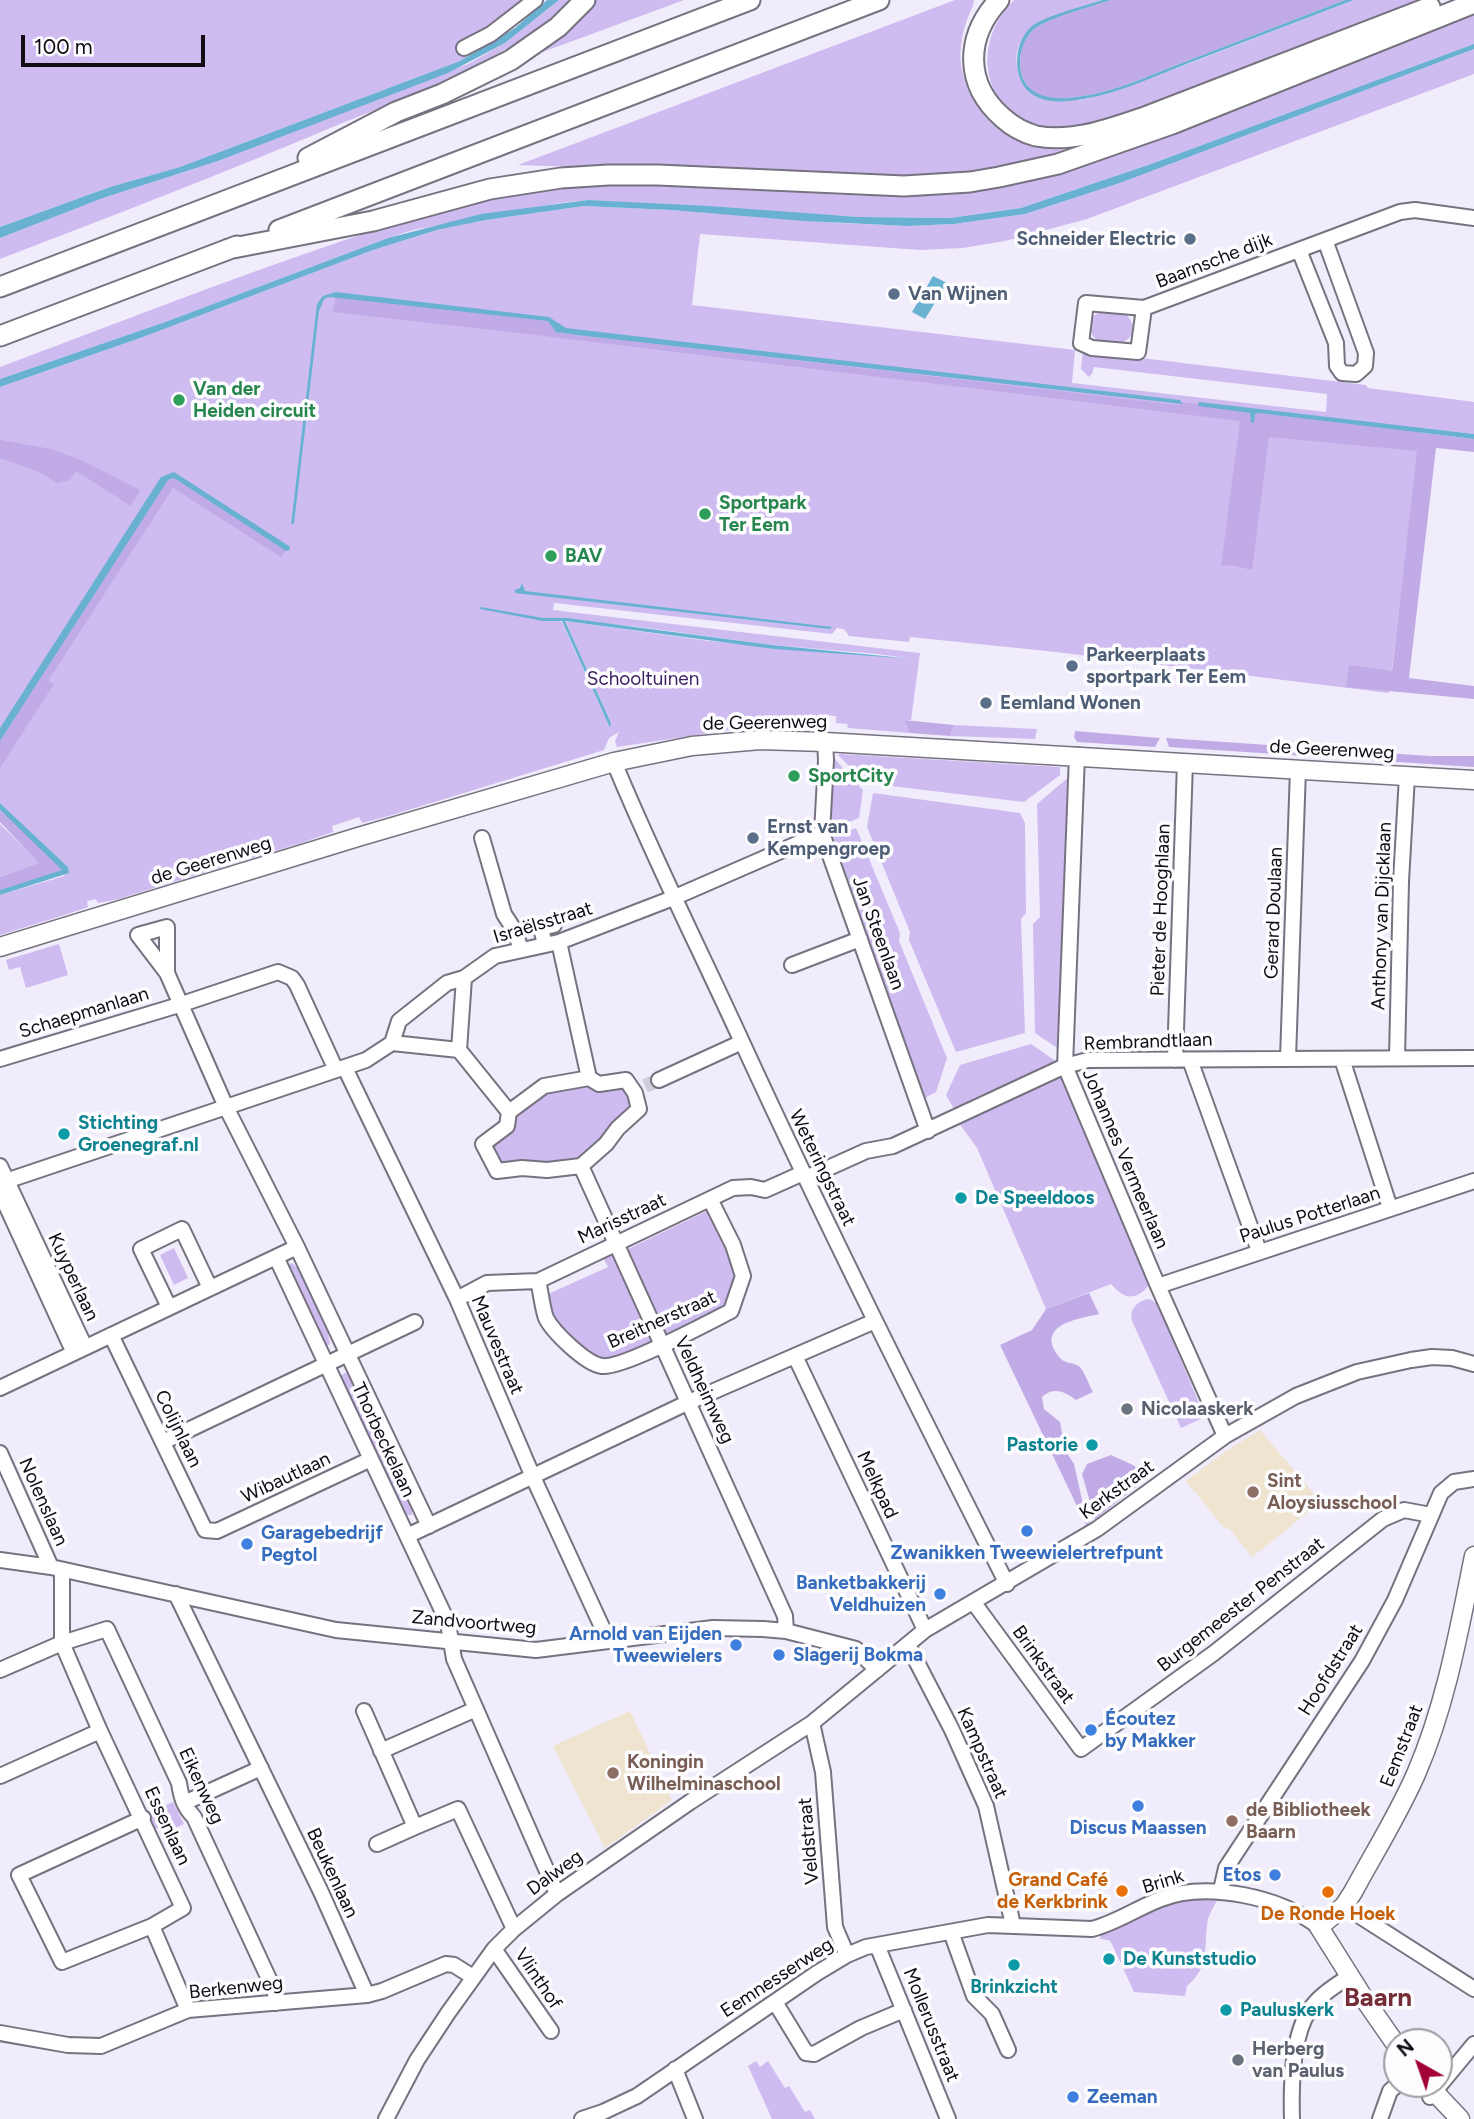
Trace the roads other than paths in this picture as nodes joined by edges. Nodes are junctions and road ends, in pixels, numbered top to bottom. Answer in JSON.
{"nodes":[{"id":1,"x":535,"y":0,"type":"edge"},
{"id":2,"x":585,"y":0,"type":"edge"},
{"id":3,"x":751,"y":0,"type":"edge"},
{"id":4,"x":879,"y":0,"type":"edge"},
{"id":5,"x":999,"y":0,"type":"edge"},
{"id":6,"x":1447,"y":0,"type":"edge"},
{"id":7,"x":1474,"y":3,"type":"edge"},
{"id":8,"x":464,"y":48,"type":"dead end"},
{"id":9,"x":229,"y":200,"type":"junction"},
{"id":10,"x":1474,"y":218,"type":"edge"},
{"id":11,"x":1325,"y":240,"type":"junction"},
{"id":12,"x":228,"y":249,"type":"junction"},
{"id":13,"x":1299,"y":250,"type":"junction"},
{"id":14,"x":0,"y":287,"type":"edge"},
{"id":15,"x":1143,"y":307,"type":"junction"},
{"id":16,"x":0,"y":336,"type":"edge"},
{"id":17,"x":825,"y":742,"type":"junction"},
{"id":18,"x":1077,"y":755,"type":"junction"},
{"id":19,"x":614,"y":762,"type":"junction"},
{"id":20,"x":1185,"y":762,"type":"junction"},
{"id":21,"x":1298,"y":769,"type":"junction"},
{"id":22,"x":1407,"y":776,"type":"junction"},
{"id":23,"x":1474,"y":780,"type":"edge"},
{"id":24,"x":822,"y":833,"type":"junction"},
{"id":25,"x":482,"y":838,"type":"dead end"},
{"id":26,"x":673,"y":898,"type":"junction"},
{"id":27,"x":523,"y":933,"type":"dead end"},
{"id":28,"x":860,"y":939,"type":"junction"},
{"id":29,"x":552,"y":944,"type":"junction"},
{"id":30,"x":0,"y":947,"type":"edge"},
{"id":31,"x":521,"y":950,"type":"junction"},
{"id":32,"x":792,"y":965,"type":"dead end"},
{"id":33,"x":278,"y":972,"type":"joint"},
{"id":34,"x":167,"y":973,"type":"dead end"},
{"id":35,"x":464,"y":978,"type":"junction"},
{"id":36,"x":179,"y":1005,"type":"junction"},
{"id":37,"x":742,"y":1042,"type":"junction"},
{"id":38,"x":392,"y":1043,"type":"junction"},
{"id":39,"x":459,"y":1051,"type":"junction"},
{"id":40,"x":1288,"y":1058,"type":"junction"},
{"id":41,"x":1397,"y":1058,"type":"junction"},
{"id":42,"x":1474,"y":1058,"type":"edge"},
{"id":43,"x":0,"y":1059,"type":"edge"},
{"id":44,"x":1342,"y":1059,"type":"junction"},
{"id":45,"x":1182,"y":1060,"type":"junction"},
{"id":46,"x":1065,"y":1066,"type":"junction"},
{"id":47,"x":340,"y":1069,"type":"junction"},
{"id":48,"x":589,"y":1078,"type":"junction"},
{"id":49,"x":646,"y":1086,"type":"junction"},
{"id":50,"x":226,"y":1107,"type":"junction"},
{"id":51,"x":509,"y":1112,"type":"junction"},
{"id":52,"x":928,"y":1131,"type":"junction"},
{"id":53,"x":0,"y":1166,"type":"edge"},
{"id":54,"x":580,"y":1166,"type":"junction"},
{"id":55,"x":804,"y":1175,"type":"junction"},
{"id":56,"x":1474,"y":1181,"type":"edge"},
{"id":57,"x":2,"y":1185,"type":"edge"},
{"id":58,"x":710,"y":1199,"type":"junction"},
{"id":59,"x":1390,"y":1208,"type":"junction"},
{"id":60,"x":616,"y":1243,"type":"junction"},
{"id":61,"x":297,"y":1247,"type":"junction"},
{"id":62,"x":1259,"y":1251,"type":"junction"},
{"id":63,"x":276,"y":1257,"type":"junction"},
{"id":64,"x":538,"y":1281,"type":"junction"},
{"id":65,"x":1158,"y":1286,"type":"junction"},
{"id":66,"x":210,"y":1288,"type":"junction"},
{"id":67,"x":457,"y":1299,"type":"junction"},
{"id":68,"x":169,"y":1307,"type":"junction"},
{"id":69,"x":875,"y":1321,"type":"junction"},
{"id":70,"x":415,"y":1322,"type":"dead end"},
{"id":71,"x":111,"y":1335,"type":"junction"},
{"id":72,"x":663,"y":1345,"type":"junction"},
{"id":73,"x":79,"y":1350,"type":"junction"},
{"id":74,"x":348,"y":1354,"type":"junction"},
{"id":75,"x":795,"y":1356,"type":"junction"},
{"id":76,"x":326,"y":1364,"type":"junction"},
{"id":77,"x":1474,"y":1364,"type":"edge"},
{"id":78,"x":0,"y":1388,"type":"edge"},
{"id":79,"x":689,"y":1402,"type":"junction"},
{"id":80,"x":1225,"y":1436,"type":"junction"},
{"id":81,"x":163,"y":1442,"type":"junction"},
{"id":82,"x":0,"y":1453,"type":"edge"},
{"id":83,"x":371,"y":1460,"type":"junction"},
{"id":84,"x":533,"y":1476,"type":"junction"},
{"id":85,"x":1474,"y":1479,"type":"edge"},
{"id":86,"x":1431,"y":1515,"type":"junction"},
{"id":87,"x":429,"y":1526,"type":"junction"},
{"id":88,"x":217,"y":1531,"type":"joint"},
{"id":89,"x":407,"y":1536,"type":"junction"},
{"id":90,"x":1474,"y":1556,"type":"edge"},
{"id":91,"x":0,"y":1560,"type":"edge"},
{"id":92,"x":56,"y":1569,"type":"junction"},
{"id":93,"x":1007,"y":1584,"type":"junction"},
{"id":94,"x":176,"y":1594,"type":"junction"},
{"id":95,"x":974,"y":1603,"type":"junction"},
{"id":96,"x":925,"y":1630,"type":"junction"},
{"id":97,"x":786,"y":1631,"type":"junction"},
{"id":98,"x":608,"y":1640,"type":"junction"},
{"id":99,"x":451,"y":1641,"type":"junction"},
{"id":100,"x":62,"y":1643,"type":"junction"},
{"id":101,"x":908,"y":1645,"type":"junction"},
{"id":102,"x":0,"y":1670,"type":"edge"},
{"id":103,"x":877,"y":1670,"type":"junction"},
{"id":104,"x":476,"y":1709,"type":"junction"},
{"id":105,"x":364,"y":1711,"type":"dead end"},
{"id":106,"x":812,"y":1723,"type":"junction"},
{"id":107,"x":100,"y":1731,"type":"junction"},
{"id":108,"x":1081,"y":1749,"type":"joint"},
{"id":109,"x":381,"y":1751,"type":"junction"},
{"id":110,"x":261,"y":1768,"type":"junction"},
{"id":111,"x":0,"y":1776,"type":"edge"},
{"id":112,"x":184,"y":1803,"type":"junction"},
{"id":113,"x":143,"y":1818,"type":"junction"},
{"id":114,"x":415,"y":1827,"type":"junction"},
{"id":115,"x":377,"y":1844,"type":"dead end"},
{"id":116,"x":1221,"y":1890,"type":"junction"},
{"id":117,"x":557,"y":1894,"type":"junction"},
{"id":118,"x":1344,"y":1906,"type":"junction"},
{"id":119,"x":1013,"y":1925,"type":"junction"},
{"id":120,"x":152,"y":1926,"type":"junction"},
{"id":121,"x":1319,"y":1927,"type":"junction"},
{"id":122,"x":514,"y":1929,"type":"junction"},
{"id":123,"x":951,"y":1932,"type":"junction"},
{"id":124,"x":877,"y":1945,"type":"junction"},
{"id":125,"x":494,"y":1949,"type":"junction"},
{"id":126,"x":847,"y":1955,"type":"junction"},
{"id":127,"x":1350,"y":1976,"type":"junction"},
{"id":128,"x":473,"y":1977,"type":"junction"},
{"id":129,"x":1474,"y":1989,"type":"edge"},
{"id":130,"x":367,"y":1995,"type":"junction"},
{"id":131,"x":775,"y":2002,"type":"junction"},
{"id":132,"x":276,"y":2003,"type":"junction"},
{"id":133,"x":188,"y":2010,"type":"junction"},
{"id":134,"x":904,"y":2010,"type":"junction"},
{"id":135,"x":1385,"y":2028,"type":"edge"},
{"id":136,"x":551,"y":2031,"type":"dead end"},
{"id":137,"x":0,"y":2033,"type":"edge"},
{"id":138,"x":1474,"y":2044,"type":"edge"},
{"id":139,"x":1008,"y":2050,"type":"dead end"},
{"id":140,"x":1453,"y":2066,"type":"edge"},
{"id":141,"x":675,"y":2069,"type":"junction"},
{"id":142,"x":1388,"y":2098,"type":"edge"},
{"id":143,"x":1438,"y":2098,"type":"edge"},
{"id":144,"x":386,"y":2119,"type":"edge"},
{"id":145,"x":582,"y":2119,"type":"edge"},
{"id":146,"x":695,"y":2119,"type":"edge"},
{"id":147,"x":948,"y":2119,"type":"edge"},
{"id":148,"x":1292,"y":2119,"type":"edge"},
{"id":149,"x":1380,"y":2119,"type":"edge"},
{"id":150,"x":1460,"y":2119,"type":"edge"}],
"edges":[{"from":1,"to":8,"type":"street"},
{"from":2,"to":9,"type":"highway"},
{"from":3,"to":9,"type":"highway"},
{"from":4,"to":12,"type":"highway"},
{"from":5,"to":6,"type":"highway"},
{"from":7,"to":12,"type":"highway"},
{"from":9,"to":14,"type":"highway"},
{"from":10,"to":11,"type":"street","name":"Baarnsche dijk"},
{"from":11,"to":13,"type":"street","name":"Baarnsche dijk"},
{"from":11,"to":13,"type":"street","name":"Baarnsche dijk"},
{"from":12,"to":16,"type":"highway"},
{"from":13,"to":15,"type":"street","name":"Baarnsche dijk"},
{"from":15,"to":15,"type":"street","name":"Baarnsche dijk"},
{"from":17,"to":18,"type":"main road","name":"de Geerenweg"},
{"from":17,"to":19,"type":"main road","name":"de Geerenweg"},
{"from":17,"to":24,"type":"street","name":"Jan Steenlaan"},
{"from":18,"to":20,"type":"main road","name":"de Geerenweg"},
{"from":18,"to":46,"type":"street","name":"Johannes Vermeerlaan"},
{"from":19,"to":26,"type":"street","name":"Weteringstraat"},
{"from":19,"to":30,"type":"main road","name":"de Geerenweg"},
{"from":20,"to":21,"type":"main road","name":"de Geerenweg"},
{"from":20,"to":45,"type":"street","name":"Pieter de Hooghlaan"},
{"from":21,"to":22,"type":"main road","name":"de Geerenweg"},
{"from":21,"to":40,"type":"street","name":"Gerard Doulaan"},
{"from":22,"to":23,"type":"main road","name":"de Geerenweg"},
{"from":22,"to":41,"type":"street","name":"Anthony van Dijcklaan"},
{"from":24,"to":26,"type":"street","name":"Israëlsstraat"},
{"from":24,"to":28,"type":"street","name":"Jan Steenlaan"},
{"from":25,"to":31,"type":"street"},
{"from":26,"to":29,"type":"street","name":"Israëlsstraat"},
{"from":26,"to":37,"type":"street","name":"Weteringstraat"},
{"from":27,"to":29,"type":"street"},
{"from":28,"to":32,"type":"street"},
{"from":28,"to":52,"type":"street","name":"Jan Steenlaan"},
{"from":29,"to":31,"type":"street","name":"Israëlsstraat"},
{"from":29,"to":48,"type":"street"},
{"from":31,"to":35,"type":"street","name":"Israëlsstraat"},
{"from":33,"to":36,"type":"street","name":"Schaepmanlaan"},
{"from":33,"to":47,"type":"street","name":"Mauvestraat"},
{"from":34,"to":36,"type":"street","name":"Schaepmanlaan"},
{"from":35,"to":38,"type":"street","name":"Israëlsstraat"},
{"from":35,"to":39,"type":"street"},
{"from":36,"to":43,"type":"street","name":"Schaepmanlaan"},
{"from":36,"to":50,"type":"street","name":"Thorbeckelaan"},
{"from":37,"to":49,"type":"street"},
{"from":37,"to":55,"type":"street","name":"Weteringstraat"},
{"from":38,"to":39,"type":"street"},
{"from":38,"to":47,"type":"street","name":"Israëlsstraat"},
{"from":39,"to":51,"type":"street"},
{"from":40,"to":44,"type":"street","name":"Rembrandtlaan"},
{"from":40,"to":45,"type":"street","name":"Rembrandtlaan"},
{"from":41,"to":42,"type":"street","name":"Rembrandtlaan"},
{"from":41,"to":44,"type":"street","name":"Rembrandtlaan"},
{"from":44,"to":59,"type":"street"},
{"from":45,"to":46,"type":"street","name":"Rembrandtlaan"},
{"from":45,"to":62,"type":"street"},
{"from":46,"to":52,"type":"street","name":"Rembrandtlaan"},
{"from":46,"to":65,"type":"street","name":"Johannes Vermeerlaan"},
{"from":47,"to":50,"type":"street","name":"Israëlsstraat"},
{"from":47,"to":67,"type":"street","name":"Mauvestraat"},
{"from":48,"to":49,"type":"street"},
{"from":48,"to":51,"type":"street"},
{"from":49,"to":54,"type":"street"},
{"from":50,"to":57,"type":"street","name":"Israëlsstraat"},
{"from":50,"to":61,"type":"street","name":"Thorbeckelaan"},
{"from":51,"to":54,"type":"street"},
{"from":52,"to":55,"type":"street","name":"Rembrandtlaan"},
{"from":53,"to":57,"type":"street","name":"Kuyperlaan"},
{"from":54,"to":60,"type":"street","name":"Veldheimweg"},
{"from":55,"to":58,"type":"street","name":"Marisstraat"},
{"from":55,"to":69,"type":"street","name":"Weteringstraat"},
{"from":56,"to":59,"type":"street","name":"Paulus Potterlaan"},
{"from":57,"to":73,"type":"street","name":"Kuyperlaan"},
{"from":58,"to":60,"type":"street","name":"Marisstraat"},
{"from":58,"to":72,"type":"street","name":"Breitnerstraat"},
{"from":59,"to":62,"type":"street","name":"Paulus Potterlaan"},
{"from":60,"to":64,"type":"street","name":"Marisstraat"},
{"from":60,"to":72,"type":"street","name":"Veldheimweg"},
{"from":61,"to":63,"type":"street"},
{"from":61,"to":74,"type":"street","name":"Thorbeckelaan"},
{"from":62,"to":65,"type":"street","name":"Paulus Potterlaan"},
{"from":63,"to":66,"type":"street"},
{"from":63,"to":76,"type":"street","name":"Thorbeckelaan"},
{"from":64,"to":67,"type":"street","name":"Marisstraat"},
{"from":64,"to":72,"type":"street","name":"Breitnerstraat"},
{"from":65,"to":80,"type":"street","name":"Johannes Vermeerlaan"},
{"from":66,"to":68,"type":"street"},
{"from":66,"to":68,"type":"street"},
{"from":67,"to":84,"type":"street","name":"Mauvestraat"},
{"from":68,"to":71,"type":"street"},
{"from":69,"to":75,"type":"street"},
{"from":69,"to":93,"type":"street","name":"Weteringstraat"},
{"from":70,"to":74,"type":"street"},
{"from":71,"to":73,"type":"street"},
{"from":71,"to":81,"type":"street","name":"Colijnlaan"},
{"from":72,"to":79,"type":"street","name":"Veldheimweg"},
{"from":73,"to":78,"type":"street"},
{"from":74,"to":76,"type":"street"},
{"from":74,"to":87,"type":"street","name":"Thorbeckelaan"},
{"from":75,"to":79,"type":"street"},
{"from":75,"to":96,"type":"street","name":"Melkpad"},
{"from":76,"to":81,"type":"street"},
{"from":76,"to":83,"type":"street","name":"Thorbeckelaan"},
{"from":77,"to":80,"type":"street","name":"Kerkstraat"},
{"from":79,"to":84,"type":"street"},
{"from":79,"to":97,"type":"street","name":"Veldheimweg"},
{"from":80,"to":93,"type":"street","name":"Kerkstraat"},
{"from":81,"to":88,"type":"street","name":"Colijnlaan"},
{"from":82,"to":92,"type":"street","name":"Nolenslaan"},
{"from":83,"to":88,"type":"street","name":"Wibautlaan"},
{"from":83,"to":89,"type":"street","name":"Thorbeckelaan"},
{"from":84,"to":87,"type":"street"},
{"from":84,"to":98,"type":"street","name":"Mauvestraat"},
{"from":85,"to":86,"type":"street","name":"Hoofdstraat"},
{"from":86,"to":108,"type":"street","name":"Burgemeester Penstraat"},
{"from":86,"to":116,"type":"street","name":"Hoofdstraat"},
{"from":87,"to":89,"type":"street"},
{"from":89,"to":99,"type":"street","name":"Thorbeckelaan"},
{"from":90,"to":118,"type":"main road","name":"Eemstraat"},
{"from":91,"to":92,"type":"street","name":"Zandvoortweg"},
{"from":92,"to":94,"type":"street","name":"Zandvoortweg"},
{"from":92,"to":100,"type":"street"},
{"from":93,"to":95,"type":"street","name":"Kerkstraat"},
{"from":94,"to":99,"type":"street","name":"Zandvoortweg"},
{"from":94,"to":110,"type":"street","name":"Beukenlaan"},
{"from":95,"to":96,"type":"street","name":"Kerkstraat"},
{"from":95,"to":108,"type":"street","name":"Brinkstraat"},
{"from":96,"to":101,"type":"street","name":"Kerkstraat"},
{"from":97,"to":98,"type":"street","name":"Zandvoortweg"},
{"from":97,"to":103,"type":"street","name":"Zandvoortweg"},
{"from":98,"to":99,"type":"street","name":"Zandvoortweg"},
{"from":99,"to":104,"type":"street","name":"Thorbeckelaan"},
{"from":100,"to":102,"type":"street"},
{"from":100,"to":107,"type":"street","name":"Essenlaan"},
{"from":100,"to":112,"type":"street","name":"Eikenweg"},
{"from":101,"to":103,"type":"street","name":"Kerkstraat"},
{"from":101,"to":119,"type":"street","name":"Kampstraat"},
{"from":103,"to":106,"type":"street","name":"Kerkstraat"},
{"from":104,"to":109,"type":"street"},
{"from":104,"to":117,"type":"street","name":"Thorbeckelaan"},
{"from":105,"to":109,"type":"street"},
{"from":106,"to":117,"type":"street","name":"Dalweg"},
{"from":106,"to":126,"type":"street","name":"Veldstraat"},
{"from":107,"to":111,"type":"street"},
{"from":107,"to":113,"type":"street","name":"Essenlaan"},
{"from":109,"to":114,"type":"street"},
{"from":110,"to":112,"type":"street"},
{"from":110,"to":130,"type":"street","name":"Beukenlaan"},
{"from":112,"to":132,"type":"street","name":"Eikenweg"},
{"from":113,"to":120,"type":"street","name":"Essenlaan"},
{"from":113,"to":120,"type":"street"},
{"from":114,"to":115,"type":"street"},
{"from":114,"to":122,"type":"street"},
{"from":116,"to":119,"type":"street","name":"Brink"},
{"from":116,"to":121,"type":"street","name":"Brink"},
{"from":117,"to":122,"type":"street","name":"Dalweg"},
{"from":118,"to":121,"type":"main road","name":"Eemstraat"},
{"from":118,"to":129,"type":"street"},
{"from":119,"to":123,"type":"street","name":"Eemnesserweg"},
{"from":120,"to":133,"type":"street"},
{"from":121,"to":127,"type":"main road"},
{"from":122,"to":125,"type":"street","name":"Dalweg"},
{"from":123,"to":124,"type":"street","name":"Eemnesserweg"},
{"from":123,"to":139,"type":"street"},
{"from":124,"to":126,"type":"street","name":"Eemnesserweg"},
{"from":124,"to":134,"type":"street","name":"Mollerusstraat"},
{"from":125,"to":128,"type":"street","name":"Dalweg"},
{"from":125,"to":136,"type":"street","name":"Vlinthof"},
{"from":126,"to":131,"type":"street","name":"Eemnesserweg"},
{"from":127,"to":135,"type":"main road"},
{"from":127,"to":148,"type":"street"},
{"from":128,"to":130,"type":"street","name":"Berkenweg"},
{"from":128,"to":144,"type":"street","name":"Dalweg"},
{"from":130,"to":132,"type":"street","name":"Berkenweg"},
{"from":131,"to":134,"type":"street"},
{"from":131,"to":141,"type":"street","name":"Eemnesserweg"},
{"from":132,"to":133,"type":"street","name":"Berkenweg"},
{"from":133,"to":137,"type":"street","name":"Berkenweg"},
{"from":134,"to":147,"type":"street","name":"Mollerusstraat"},
{"from":138,"to":140,"type":"street"},
{"from":141,"to":145,"type":"street","name":"Eemnesserweg"},
{"from":141,"to":146,"type":"street"},
{"from":142,"to":149,"type":"street"},
{"from":143,"to":150,"type":"main road"}]}
